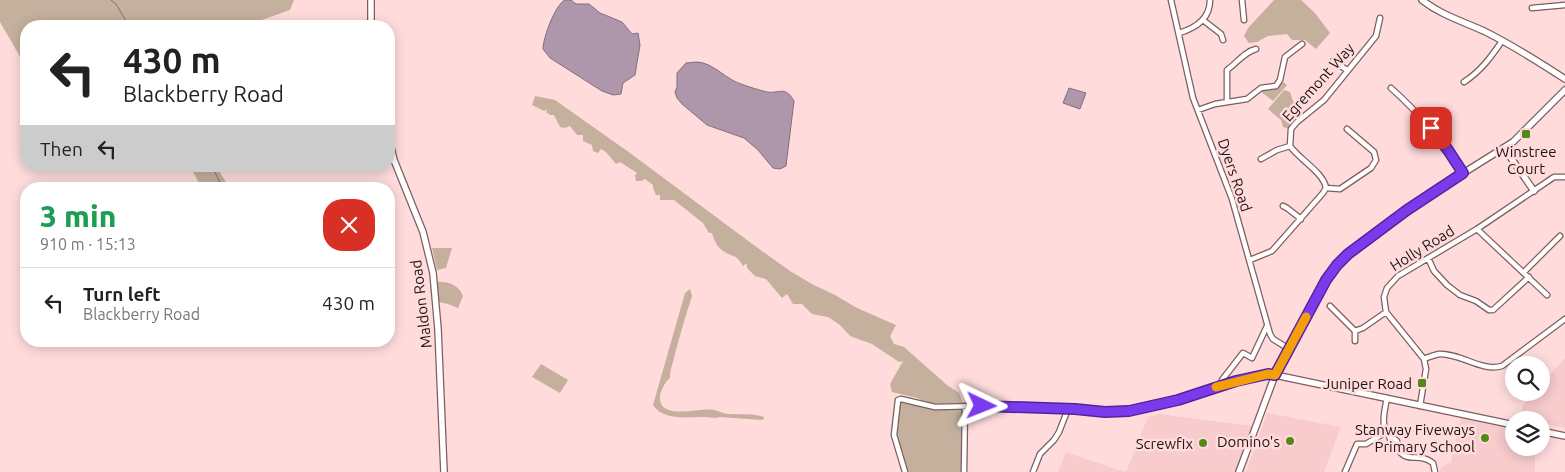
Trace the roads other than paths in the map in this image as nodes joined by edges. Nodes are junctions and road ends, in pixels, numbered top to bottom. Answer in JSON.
{"nodes":[{"id":1,"x":371,"y":0,"type":"edge"},
{"id":2,"x":1171,"y":0,"type":"edge"},
{"id":3,"x":1210,"y":0,"type":"edge"},
{"id":4,"x":1242,"y":0,"type":"edge"},
{"id":5,"x":1422,"y":0,"type":"edge"},
{"id":6,"x":1565,"y":5,"type":"edge"},
{"id":7,"x":1532,"y":8,"type":"dead end"},
{"id":8,"x":1380,"y":18,"type":"dead end"},
{"id":9,"x":371,"y":20,"type":"edge"},
{"id":10,"x":1203,"y":20,"type":"junction"},
{"id":11,"x":1244,"y":20,"type":"dead end"},
{"id":12,"x":1373,"y":25,"type":"dead end"},
{"id":13,"x":1379,"y":26,"type":"junction"},
{"id":14,"x":1179,"y":33,"type":"junction"},
{"id":15,"x":1222,"y":40,"type":"dead end"},
{"id":16,"x":1502,"y":41,"type":"junction"},
{"id":17,"x":1302,"y":44,"type":"dead end"},
{"id":18,"x":1256,"y":49,"type":"dead end"},
{"id":19,"x":1333,"y":61,"type":"dead end"},
{"id":20,"x":1346,"y":70,"type":"junction"},
{"id":21,"x":1565,"y":79,"type":"edge"},
{"id":22,"x":1464,"y":82,"type":"dead end"},
{"id":23,"x":1391,"y":88,"type":"dead end"},
{"id":24,"x":1565,"y":90,"type":"edge"},
{"id":25,"x":1227,"y":102,"type":"junction"},
{"id":26,"x":1198,"y":110,"type":"junction"},
{"id":27,"x":1347,"y":129,"type":"dead end"},
{"id":28,"x":1290,"y":146,"type":"junction"},
{"id":29,"x":1504,"y":148,"type":"junction"},
{"id":30,"x":1261,"y":159,"type":"dead end"},
{"id":31,"x":395,"y":162,"type":"edge"},
{"id":32,"x":1463,"y":173,"type":"junction"},
{"id":33,"x":1565,"y":177,"type":"edge"},
{"id":34,"x":1326,"y":188,"type":"junction"},
{"id":35,"x":1534,"y":191,"type":"junction"},
{"id":36,"x":1283,"y":206,"type":"dead end"},
{"id":37,"x":1300,"y":219,"type":"junction"},
{"id":38,"x":1478,"y":228,"type":"junction"},
{"id":39,"x":1560,"y":236,"type":"dead end"},
{"id":40,"x":1428,"y":258,"type":"junction"},
{"id":41,"x":1250,"y":260,"type":"junction"},
{"id":42,"x":1524,"y":272,"type":"junction"},
{"id":43,"x":1529,"y":278,"type":"junction"},
{"id":44,"x":1547,"y":295,"type":"dead end"},
{"id":45,"x":1330,"y":306,"type":"dead end"},
{"id":46,"x":1386,"y":312,"type":"junction"},
{"id":47,"x":1565,"y":319,"type":"edge"},
{"id":48,"x":1267,"y":326,"type":"junction"},
{"id":49,"x":1355,"y":332,"type":"junction"},
{"id":50,"x":1355,"y":340,"type":"dead end"},
{"id":51,"x":1289,"y":349,"type":"junction"},
{"id":52,"x":1424,"y":359,"type":"junction"},
{"id":53,"x":1275,"y":375,"type":"junction"},
{"id":54,"x":1221,"y":386,"type":"junction"},
{"id":55,"x":1387,"y":398,"type":"junction"},
{"id":56,"x":965,"y":406,"type":"junction"},
{"id":57,"x":1420,"y":406,"type":"junction"},
{"id":58,"x":1068,"y":409,"type":"junction"},
{"id":59,"x":1505,"y":423,"type":"edge"},
{"id":60,"x":1550,"y":433,"type":"edge"},
{"id":61,"x":1387,"y":434,"type":"junction"},
{"id":62,"x":1565,"y":436,"type":"edge"},
{"id":63,"x":444,"y":472,"type":"edge"},
{"id":64,"x":905,"y":472,"type":"edge"},
{"id":65,"x":964,"y":472,"type":"edge"},
{"id":66,"x":1033,"y":472,"type":"edge"},
{"id":67,"x":1239,"y":472,"type":"edge"},
{"id":68,"x":1345,"y":472,"type":"edge"},
{"id":69,"x":1435,"y":472,"type":"edge"}],
"edges":[{"from":1,"to":9,"type":"street"},
{"from":2,"to":14,"type":"street","name":"Dyers Road"},
{"from":3,"to":10,"type":"street"},
{"from":4,"to":11,"type":"street"},
{"from":5,"to":16,"type":"street"},
{"from":6,"to":7,"type":"street"},
{"from":8,"to":13,"type":"street","name":"Egremont Way"},
{"from":10,"to":14,"type":"street"},
{"from":10,"to":15,"type":"street"},
{"from":12,"to":13,"type":"street"},
{"from":13,"to":20,"type":"street","name":"Egremont Way"},
{"from":14,"to":26,"type":"street","name":"Dyers Road"},
{"from":16,"to":21,"type":"street"},
{"from":16,"to":22,"type":"street"},
{"from":17,"to":25,"type":"street"},
{"from":18,"to":25,"type":"street"},
{"from":19,"to":20,"type":"street"},
{"from":20,"to":28,"type":"street","name":"Egremont Way"},
{"from":23,"to":32,"type":"street"},
{"from":24,"to":29,"type":"street"},
{"from":25,"to":26,"type":"street"},
{"from":26,"to":41,"type":"street","name":"Dyers Road"},
{"from":27,"to":34,"type":"street"},
{"from":28,"to":30,"type":"street"},
{"from":28,"to":34,"type":"street","name":"Egremont Way"},
{"from":29,"to":32,"type":"street"},
{"from":29,"to":35,"type":"street"},
{"from":31,"to":63,"type":"street","name":"Maldon Road"},
{"from":32,"to":51,"type":"street"},
{"from":33,"to":35,"type":"street","name":"Holly Road"},
{"from":34,"to":37,"type":"street"},
{"from":35,"to":38,"type":"street","name":"Holly Road"},
{"from":36,"to":37,"type":"street"},
{"from":37,"to":41,"type":"street"},
{"from":38,"to":40,"type":"street","name":"Holly Road"},
{"from":38,"to":42,"type":"street"},
{"from":39,"to":42,"type":"street"},
{"from":40,"to":43,"type":"street"},
{"from":40,"to":46,"type":"street","name":"Holly Road"},
{"from":41,"to":48,"type":"street","name":"Dyers Road"},
{"from":42,"to":43,"type":"street"},
{"from":43,"to":44,"type":"street"},
{"from":45,"to":49,"type":"street"},
{"from":46,"to":49,"type":"street"},
{"from":46,"to":52,"type":"street"},
{"from":47,"to":52,"type":"street"},
{"from":48,"to":51,"type":"street","name":"Dyers Road"},
{"from":48,"to":54,"type":"street"},
{"from":49,"to":50,"type":"street"},
{"from":51,"to":53,"type":"street"},
{"from":52,"to":57,"type":"street"},
{"from":53,"to":54,"type":"street"},
{"from":53,"to":55,"type":"street"},
{"from":53,"to":67,"type":"street"},
{"from":54,"to":58,"type":"street"},
{"from":55,"to":57,"type":"street"},
{"from":55,"to":61,"type":"street"},
{"from":56,"to":58,"type":"street"},
{"from":56,"to":64,"type":"street"},
{"from":56,"to":65,"type":"street"},
{"from":57,"to":59,"type":"street"},
{"from":58,"to":66,"type":"street"},
{"from":60,"to":62,"type":"street"},
{"from":61,"to":68,"type":"street"},
{"from":61,"to":69,"type":"street"}]}
